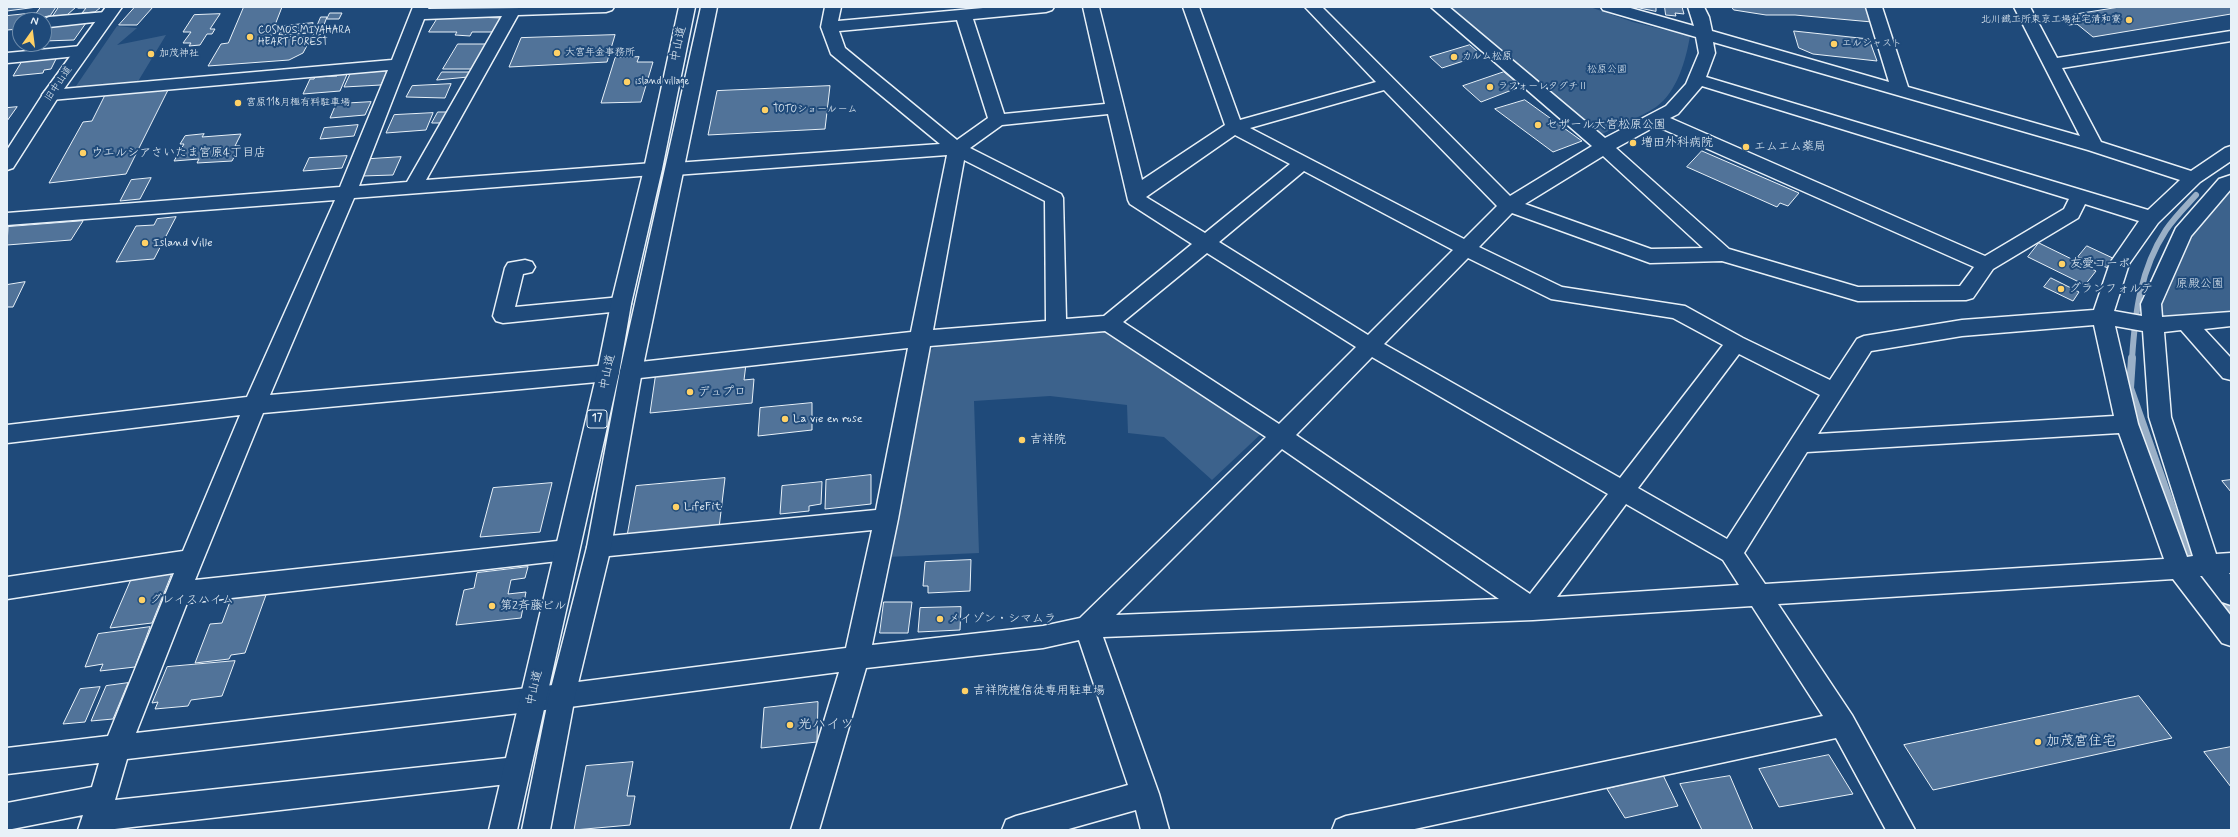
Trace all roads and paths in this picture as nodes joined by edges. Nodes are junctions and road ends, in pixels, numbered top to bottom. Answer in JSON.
{"nodes":[{"id":1,"x":606,"y":7,"type":"edge"},
{"id":2,"x":687,"y":7,"type":"edge"},
{"id":3,"x":709,"y":7,"type":"edge"},
{"id":4,"x":833,"y":7,"type":"edge"},
{"id":5,"x":1046,"y":7,"type":"edge"},
{"id":6,"x":1091,"y":7,"type":"edge"},
{"id":7,"x":1191,"y":7,"type":"edge"},
{"id":8,"x":1313,"y":7,"type":"edge"},
{"id":9,"x":1440,"y":7,"type":"edge"},
{"id":10,"x":1609,"y":7,"type":"edge"},
{"id":11,"x":1696,"y":7,"type":"edge"},
{"id":12,"x":1874,"y":7,"type":"edge"},
{"id":13,"x":2022,"y":7,"type":"edge"},
{"id":14,"x":575,"y":8,"type":"edge"},
{"id":15,"x":513,"y":10,"type":"junction"},
{"id":16,"x":420,"y":11,"type":"edge"},
{"id":17,"x":110,"y":12,"type":"edge"},
{"id":18,"x":964,"y":15,"type":"junction"},
{"id":19,"x":52,"y":22,"type":"edge"},
{"id":20,"x":829,"y":27,"type":"junction"},
{"id":21,"x":1704,"y":33,"type":"junction"},
{"id":22,"x":2227,"y":39,"type":"edge"},
{"id":23,"x":81,"y":51,"type":"junction"},
{"id":24,"x":7,"y":58,"type":"edge"},
{"id":25,"x":399,"y":64,"type":"junction"},
{"id":26,"x":2052,"y":64,"type":"junction"},
{"id":27,"x":1696,"y":80,"type":"junction"},
{"id":28,"x":1387,"y":84,"type":"junction"},
{"id":29,"x":1900,"y":90,"type":"junction"},
{"id":30,"x":51,"y":95,"type":"junction"},
{"id":31,"x":1115,"y":108,"type":"junction"},
{"id":32,"x":1656,"y":118,"type":"junction"},
{"id":33,"x":997,"y":120,"type":"junction"},
{"id":34,"x":1234,"y":127,"type":"junction"},
{"id":35,"x":2094,"y":146,"type":"junction"},
{"id":36,"x":1604,"y":148,"type":"junction"},
{"id":37,"x":957,"y":149,"type":"junction"},
{"id":38,"x":2231,"y":152,"type":"edge"},
{"id":39,"x":1302,"y":163,"type":"junction"},
{"id":40,"x":7,"y":164,"type":"edge"},
{"id":41,"x":653,"y":169,"type":"junction"},
{"id":42,"x":675,"y":169,"type":"junction"},
{"id":43,"x":2193,"y":178,"type":"junction"},
{"id":44,"x":2231,"y":181,"type":"edge"},
{"id":45,"x":413,"y":187,"type":"junction"},
{"id":46,"x":348,"y":191,"type":"junction"},
{"id":47,"x":1136,"y":193,"type":"junction"},
{"id":48,"x":2079,"y":197,"type":"junction"},
{"id":49,"x":1509,"y":205,"type":"junction"},
{"id":50,"x":7,"y":218,"type":"edge"},
{"id":51,"x":2151,"y":218,"type":"junction"},
{"id":52,"x":1205,"y":243,"type":"junction"},
{"id":53,"x":1466,"y":249,"type":"junction"},
{"id":54,"x":1722,"y":254,"type":"junction"},
{"id":55,"x":1986,"y":264,"type":"junction"},
{"id":56,"x":524,"y":267,"type":"dead end"},
{"id":57,"x":621,"y":304,"type":"junction"},
{"id":58,"x":2102,"y":317,"type":"junction"},
{"id":59,"x":2231,"y":319,"type":"edge"},
{"id":60,"x":2186,"y":322,"type":"junction"},
{"id":61,"x":1109,"y":323,"type":"junction"},
{"id":62,"x":2139,"y":323,"type":"junction"},
{"id":63,"x":1056,"y":328,"type":"junction"},
{"id":64,"x":921,"y":339,"type":"junction"},
{"id":65,"x":1736,"y":343,"type":"junction"},
{"id":66,"x":1370,"y":346,"type":"junction"},
{"id":67,"x":631,"y":371,"type":"junction"},
{"id":68,"x":2231,"y":372,"type":"edge"},
{"id":69,"x":608,"y":373,"type":"junction"},
{"id":70,"x":1834,"y":392,"type":"junction"},
{"id":71,"x":255,"y":406,"type":"junction"},
{"id":72,"x":2127,"y":424,"type":"junction"},
{"id":73,"x":7,"y":434,"type":"edge"},
{"id":74,"x":1281,"y":436,"type":"junction"},
{"id":75,"x":1801,"y":444,"type":"junction"},
{"id":76,"x":1623,"y":492,"type":"junction"},
{"id":77,"x":886,"y":520,"type":"junction"},
{"id":78,"x":599,"y":548,"type":"junction"},
{"id":79,"x":567,"y":550,"type":"junction"},
{"id":80,"x":1731,"y":553,"type":"junction"},
{"id":81,"x":191,"y":560,"type":"junction"},
{"id":82,"x":2215,"y":564,"type":"edge"},
{"id":83,"x":2180,"y":567,"type":"junction"},
{"id":84,"x":7,"y":588,"type":"edge"},
{"id":85,"x":178,"y":593,"type":"junction"},
{"id":86,"x":1757,"y":594,"type":"junction"},
{"id":87,"x":2231,"y":594,"type":"edge"},
{"id":88,"x":1534,"y":609,"type":"junction"},
{"id":89,"x":1087,"y":627,"type":"junction"},
{"id":90,"x":2231,"y":635,"type":"edge"},
{"id":91,"x":856,"y":658,"type":"junction"},
{"id":92,"x":562,"y":696,"type":"junction"},
{"id":93,"x":532,"y":698,"type":"junction"},
{"id":94,"x":1843,"y":724,"type":"junction"},
{"id":95,"x":117,"y":748,"type":"junction"},
{"id":96,"x":7,"y":761,"type":"edge"},
{"id":97,"x":516,"y":770,"type":"junction"},
{"id":98,"x":1145,"y":794,"type":"junction"},
{"id":99,"x":97,"y":815,"type":"edge"},
{"id":100,"x":7,"y":817,"type":"edge"},
{"id":101,"x":503,"y":830,"type":"edge"},
{"id":102,"x":536,"y":830,"type":"edge"},
{"id":103,"x":805,"y":830,"type":"edge"},
{"id":104,"x":1016,"y":830,"type":"edge"},
{"id":105,"x":1155,"y":830,"type":"edge"},
{"id":106,"x":1346,"y":830,"type":"edge"},
{"id":107,"x":1901,"y":830,"type":"edge"}],
"edges":[{"from":1,"to":14,"type":"main road"},
{"from":2,"to":41,"type":"main road","name":"中山道","number":"17"},
{"from":3,"to":42,"type":"main road","name":"中山道","number":"17"},
{"from":4,"to":20,"type":"main road"},
{"from":5,"to":18,"type":"main road"},
{"from":6,"to":31,"type":"main road"},
{"from":7,"to":34,"type":"main road"},
{"from":8,"to":28,"type":"main road"},
{"from":9,"to":36,"type":"main road"},
{"from":10,"to":21,"type":"main road"},
{"from":11,"to":21,"type":"main road"},
{"from":12,"to":29,"type":"main road"},
{"from":13,"to":26,"type":"main road"},
{"from":14,"to":15,"type":"main road"},
{"from":15,"to":16,"type":"main road"},
{"from":15,"to":45,"type":"main road"},
{"from":16,"to":25,"type":"main road"},
{"from":17,"to":19,"type":"main road"},
{"from":17,"to":23,"type":"main road","name":"旧中山道"},
{"from":18,"to":20,"type":"main road"},
{"from":18,"to":33,"type":"main road"},
{"from":20,"to":37,"type":"main road"},
{"from":21,"to":27,"type":"main road"},
{"from":21,"to":29,"type":"main road"},
{"from":22,"to":26,"type":"main road"},
{"from":23,"to":24,"type":"main road"},
{"from":23,"to":30,"type":"main road","name":"旧中山道"},
{"from":25,"to":30,"type":"main road"},
{"from":25,"to":46,"type":"main road"},
{"from":26,"to":35,"type":"main road"},
{"from":27,"to":32,"type":"main road"},
{"from":27,"to":48,"type":"main road"},
{"from":28,"to":34,"type":"main road"},
{"from":28,"to":49,"type":"main road"},
{"from":29,"to":35,"type":"main road"},
{"from":30,"to":40,"type":"main road","name":"旧中山道"},
{"from":31,"to":33,"type":"main road"},
{"from":31,"to":47,"type":"main road"},
{"from":32,"to":36,"type":"main road"},
{"from":32,"to":55,"type":"main road"},
{"from":33,"to":37,"type":"main road"},
{"from":34,"to":39,"type":"main road"},
{"from":34,"to":47,"type":"main road"},
{"from":35,"to":43,"type":"main road"},
{"from":36,"to":49,"type":"main road"},
{"from":36,"to":54,"type":"main road"},
{"from":37,"to":42,"type":"main road"},
{"from":37,"to":63,"type":"main road"},
{"from":37,"to":64,"type":"main road"},
{"from":38,"to":43,"type":"main road"},
{"from":39,"to":52,"type":"main road"},
{"from":39,"to":53,"type":"main road"},
{"from":41,"to":45,"type":"main road"},
{"from":41,"to":57,"type":"main road","name":"中山道","number":"17"},
{"from":42,"to":67,"type":"main road","name":"中山道","number":"17"},
{"from":43,"to":51,"type":"main road"},
{"from":44,"to":62,"type":"main road"},
{"from":45,"to":46,"type":"main road"},
{"from":46,"to":50,"type":"main road"},
{"from":46,"to":71,"type":"main road"},
{"from":47,"to":52,"type":"main road"},
{"from":48,"to":51,"type":"main road"},
{"from":48,"to":55,"type":"main road"},
{"from":49,"to":53,"type":"main road"},
{"from":49,"to":54,"type":"main road"},
{"from":51,"to":58,"type":"main road"},
{"from":52,"to":61,"type":"main road"},
{"from":52,"to":66,"type":"main road"},
{"from":53,"to":65,"type":"main road"},
{"from":53,"to":66,"type":"main road"},
{"from":54,"to":55,"type":"main road"},
{"from":56,"to":57,"type":"main road"},
{"from":57,"to":69,"type":"main road","name":"中山道","number":"17"},
{"from":58,"to":62,"type":"main road"},
{"from":58,"to":70,"type":"main road"},
{"from":58,"to":72,"type":"main road"},
{"from":59,"to":60,"type":"main road"},
{"from":60,"to":62,"type":"main road"},
{"from":60,"to":68,"type":"main road"},
{"from":61,"to":63,"type":"main road"},
{"from":61,"to":74,"type":"main road"},
{"from":62,"to":82,"type":"main road"},
{"from":63,"to":64,"type":"main road"},
{"from":64,"to":67,"type":"main road"},
{"from":64,"to":77,"type":"main road"},
{"from":65,"to":70,"type":"main road"},
{"from":65,"to":76,"type":"main road"},
{"from":66,"to":74,"type":"main road"},
{"from":66,"to":76,"type":"main road"},
{"from":67,"to":78,"type":"main road","name":"中山道","number":"17"},
{"from":69,"to":71,"type":"main road"},
{"from":69,"to":79,"type":"main road","name":"中山道","number":"17"},
{"from":70,"to":75,"type":"main road"},
{"from":71,"to":73,"type":"main road"},
{"from":71,"to":81,"type":"main road"},
{"from":72,"to":75,"type":"main road"},
{"from":72,"to":83,"type":"main road"},
{"from":74,"to":88,"type":"main road"},
{"from":74,"to":89,"type":"main road"},
{"from":75,"to":80,"type":"main road"},
{"from":76,"to":80,"type":"main road"},
{"from":76,"to":88,"type":"main road"},
{"from":77,"to":78,"type":"main road"},
{"from":77,"to":91,"type":"main road"},
{"from":78,"to":92,"type":"main road","name":"中山道","number":"17"},
{"from":79,"to":85,"type":"main road"},
{"from":79,"to":93,"type":"main road","name":"中山道","number":"17"},
{"from":80,"to":86,"type":"main road"},
{"from":81,"to":84,"type":"main road"},
{"from":81,"to":85,"type":"main road"},
{"from":82,"to":83,"type":"main road"},
{"from":82,"to":87,"type":"main road"},
{"from":83,"to":86,"type":"main road"},
{"from":83,"to":90,"type":"main road"},
{"from":85,"to":95,"type":"main road"},
{"from":86,"to":88,"type":"main road"},
{"from":86,"to":94,"type":"main road"},
{"from":88,"to":89,"type":"main road"},
{"from":89,"to":91,"type":"main road"},
{"from":89,"to":98,"type":"main road"},
{"from":91,"to":92,"type":"main road"},
{"from":91,"to":103,"type":"main road"},
{"from":92,"to":93,"type":"main road"},
{"from":92,"to":102,"type":"main road","name":"中山道","number":"17"},
{"from":93,"to":95,"type":"main road"},
{"from":93,"to":97,"type":"main road","name":"中山道","number":"17"},
{"from":94,"to":106,"type":"main road"},
{"from":94,"to":107,"type":"main road"},
{"from":95,"to":96,"type":"main road"},
{"from":95,"to":99,"type":"main road"},
{"from":97,"to":99,"type":"main road"},
{"from":97,"to":101,"type":"main road","name":"中山道","number":"17"},
{"from":98,"to":104,"type":"main road"},
{"from":98,"to":105,"type":"main road"},
{"from":99,"to":100,"type":"main road"}]}
